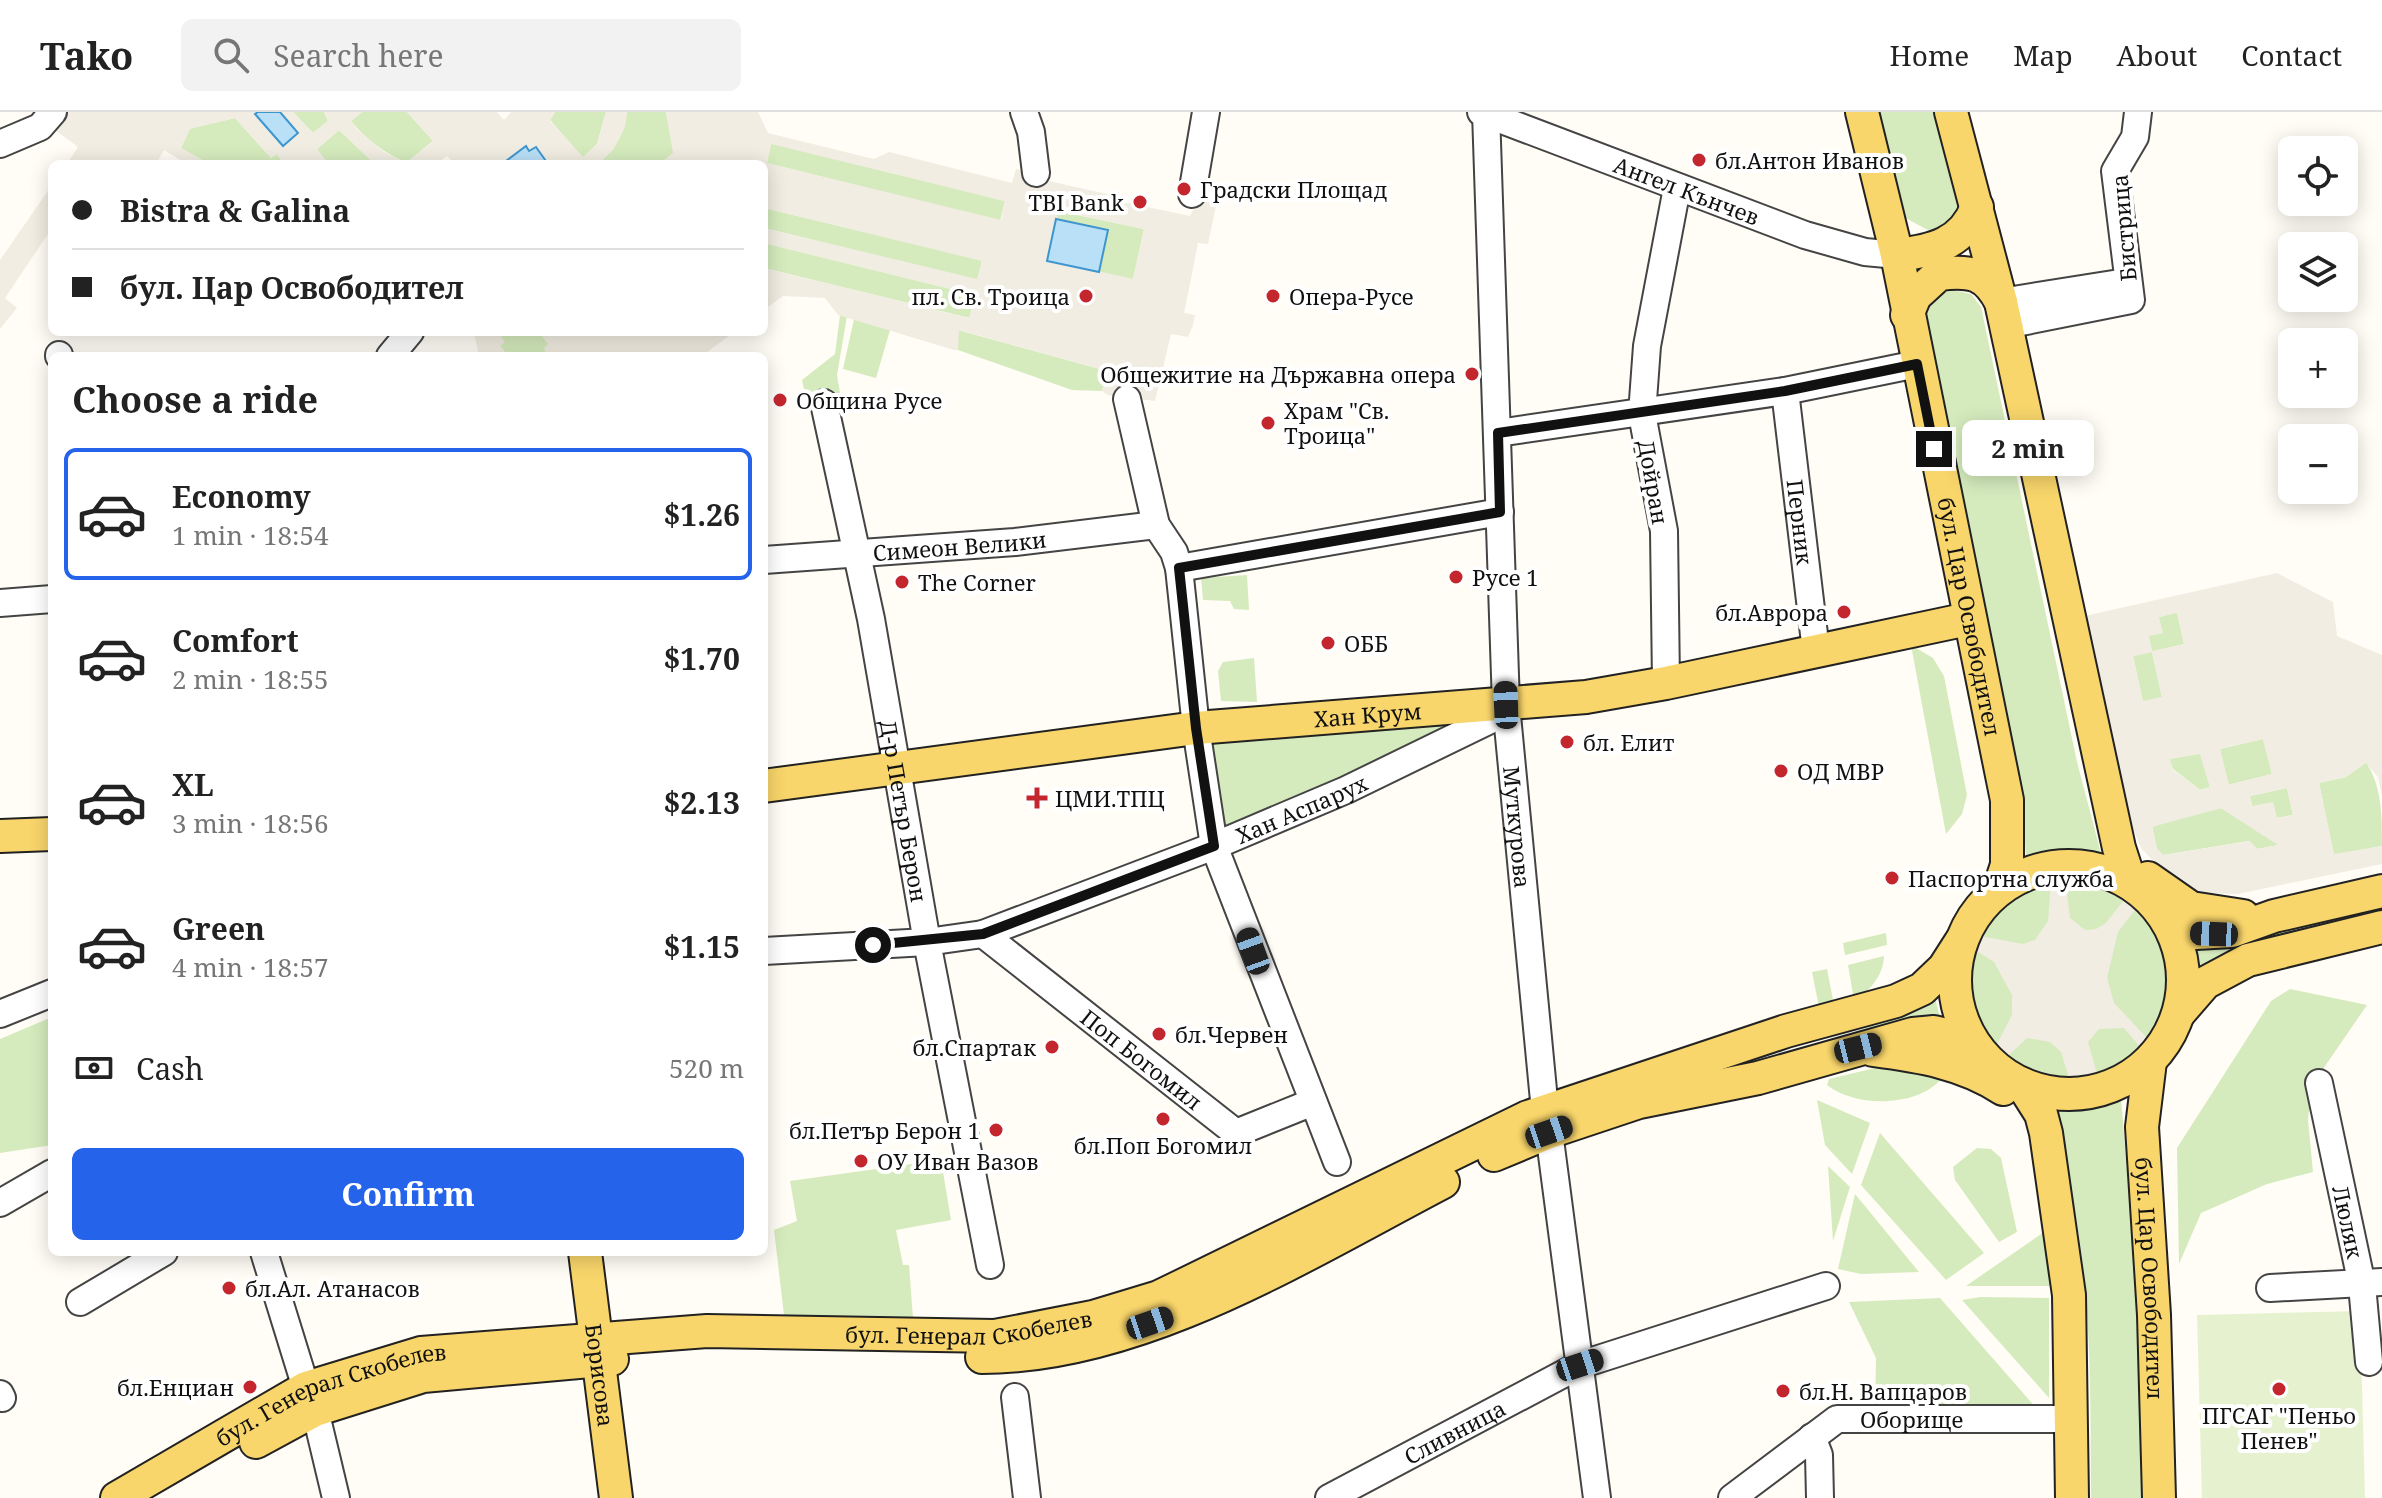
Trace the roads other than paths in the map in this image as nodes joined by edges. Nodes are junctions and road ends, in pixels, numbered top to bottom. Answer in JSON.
{"nodes":[{"id":1,"x":53,"y":112,"type":"edge"},
{"id":2,"x":1024,"y":112,"type":"edge"},
{"id":3,"x":1206,"y":112,"type":"edge"},
{"id":4,"x":1862,"y":112,"type":"edge"},
{"id":5,"x":1951,"y":112,"type":"edge"},
{"id":6,"x":2138,"y":112,"type":"edge"},
{"id":7,"x":1484,"y":113,"type":"edge"},
{"id":8,"x":0,"y":144,"type":"edge"},
{"id":9,"x":1036,"y":173,"type":"dead end"},
{"id":10,"x":1677,"y":188,"type":"junction"},
{"id":11,"x":1192,"y":194,"type":"dead end"},
{"id":12,"x":1977,"y":207,"type":"junction"},
{"id":13,"x":1897,"y":255,"type":"junction"},
{"id":14,"x":2003,"y":314,"type":"junction"},
{"id":15,"x":1907,"y":315,"type":"junction"},
{"id":16,"x":407,"y":336,"type":"edge"},
{"id":17,"x":393,"y":352,"type":"edge"},
{"id":18,"x":1917,"y":364,"type":"junction"},
{"id":19,"x":1785,"y":391,"type":"junction"},
{"id":20,"x":1127,"y":399,"type":"dead end"},
{"id":21,"x":824,"y":403,"type":"dead end"},
{"id":22,"x":1642,"y":414,"type":"junction"},
{"id":23,"x":1498,"y":433,"type":"junction"},
{"id":24,"x":1500,"y":512,"type":"junction"},
{"id":25,"x":1156,"y":525,"type":"junction"},
{"id":26,"x":857,"y":554,"type":"junction"},
{"id":27,"x":768,"y":560,"type":"edge"},
{"id":28,"x":1179,"y":568,"type":"junction"},
{"id":29,"x":48,"y":599,"type":"edge"},
{"id":30,"x":0,"y":603,"type":"edge"},
{"id":31,"x":1968,"y":619,"type":"junction"},
{"id":32,"x":1816,"y":651,"type":"junction"},
{"id":33,"x":1666,"y":683,"type":"junction"},
{"id":34,"x":1502,"y":706,"type":"junction"},
{"id":35,"x":1196,"y":728,"type":"junction"},
{"id":36,"x":896,"y":769,"type":"junction"},
{"id":37,"x":768,"y":785,"type":"edge"},
{"id":38,"x":48,"y":834,"type":"edge"},
{"id":39,"x":0,"y":836,"type":"edge"},
{"id":40,"x":1214,"y":846,"type":"junction"},
{"id":41,"x":2119,"y":848,"type":"junction"},
{"id":42,"x":2130,"y":882,"type":"junction"},
{"id":43,"x":1999,"y":889,"type":"junction"},
{"id":44,"x":2382,"y":891,"type":"edge"},
{"id":45,"x":2274,"y":916,"type":"junction"},
{"id":46,"x":2171,"y":926,"type":"junction"},
{"id":47,"x":2382,"y":927,"type":"edge"},
{"id":48,"x":983,"y":934,"type":"junction"},
{"id":49,"x":927,"y":942,"type":"junction"},
{"id":50,"x":1960,"y":943,"type":"junction"},
{"id":51,"x":768,"y":951,"type":"edge"},
{"id":52,"x":48,"y":995,"type":"edge"},
{"id":53,"x":2179,"y":1013,"type":"junction"},
{"id":54,"x":0,"y":1014,"type":"edge"},
{"id":55,"x":1972,"y":1041,"type":"junction"},
{"id":56,"x":1858,"y":1048,"type":"junction"},
{"id":57,"x":2150,"y":1061,"type":"junction"},
{"id":58,"x":2319,"y":1083,"type":"dead end"},
{"id":59,"x":2022,"y":1084,"type":"junction"},
{"id":60,"x":1313,"y":1102,"type":"junction"},
{"id":61,"x":1547,"y":1121,"type":"junction"},
{"id":62,"x":2049,"y":1161,"type":"junction"},
{"id":63,"x":1337,"y":1162,"type":"dead end"},
{"id":64,"x":48,"y":1175,"type":"edge"},
{"id":65,"x":0,"y":1203,"type":"edge"},
{"id":66,"x":157,"y":1256,"type":"edge"},
{"id":67,"x":265,"y":1256,"type":"edge"},
{"id":68,"x":585,"y":1256,"type":"edge"},
{"id":69,"x":990,"y":1265,"type":"dead end"},
{"id":70,"x":2372,"y":1283,"type":"edge"},
{"id":71,"x":1826,"y":1286,"type":"dead end"},
{"id":72,"x":2270,"y":1288,"type":"dead end"},
{"id":73,"x":80,"y":1302,"type":"dead end"},
{"id":74,"x":596,"y":1349,"type":"junction"},
{"id":75,"x":2369,"y":1362,"type":"dead end"},
{"id":76,"x":1580,"y":1365,"type":"junction"},
{"id":77,"x":1015,"y":1397,"type":"dead end"},
{"id":78,"x":310,"y":1399,"type":"junction"},
{"id":79,"x":2071,"y":1419,"type":"junction"},
{"id":80,"x":1812,"y":1437,"type":"junction"},
{"id":81,"x":117,"y":1498,"type":"edge"},
{"id":82,"x":154,"y":1498,"type":"edge"},
{"id":83,"x":336,"y":1498,"type":"edge"},
{"id":84,"x":616,"y":1498,"type":"edge"},
{"id":85,"x":1027,"y":1498,"type":"edge"},
{"id":86,"x":1329,"y":1498,"type":"edge"},
{"id":87,"x":1597,"y":1498,"type":"edge"},
{"id":88,"x":1732,"y":1498,"type":"edge"},
{"id":89,"x":1820,"y":1498,"type":"edge"},
{"id":90,"x":2072,"y":1498,"type":"edge"},
{"id":91,"x":2159,"y":1498,"type":"edge"}],
"edges":[{"from":1,"to":8,"type":"street"},
{"from":2,"to":9,"type":"street"},
{"from":3,"to":11,"type":"street"},
{"from":4,"to":13,"type":"main road","name":"бул. Цар Освободител"},
{"from":5,"to":12,"type":"main road"},
{"from":6,"to":14,"type":"street","name":"Бистрица"},
{"from":7,"to":10,"type":"street","name":"Ангел Кънчев"},
{"from":7,"to":23,"type":"street","name":"Муткурова"},
{"from":10,"to":13,"type":"street","name":"Ангел Кънчев"},
{"from":10,"to":22,"type":"street","name":"Дойран"},
{"from":12,"to":13,"type":"main road"},
{"from":12,"to":14,"type":"main road"},
{"from":13,"to":15,"type":"main road","name":"бул. Цар Освободител"},
{"from":14,"to":15,"type":"main road"},
{"from":14,"to":41,"type":"main road"},
{"from":15,"to":18,"type":"main road","name":"бул. Цар Освободител"},
{"from":16,"to":17,"type":"street"},
{"from":18,"to":19,"type":"street"},
{"from":18,"to":31,"type":"main road","name":"бул. Цар Освободител"},
{"from":19,"to":22,"type":"street"},
{"from":19,"to":32,"type":"street","name":"Перник"},
{"from":20,"to":25,"type":"street"},
{"from":21,"to":26,"type":"street","name":"Д-р Петър Берон"},
{"from":22,"to":23,"type":"street"},
{"from":22,"to":33,"type":"street","name":"Дойран"},
{"from":23,"to":24,"type":"street","name":"Муткурова"},
{"from":24,"to":28,"type":"street"},
{"from":24,"to":34,"type":"street","name":"Муткурова"},
{"from":25,"to":26,"type":"street","name":"Симеон Велики"},
{"from":25,"to":28,"type":"street"},
{"from":26,"to":27,"type":"street","name":"Симеон Велики"},
{"from":26,"to":36,"type":"street","name":"Д-р Петър Берон"},
{"from":28,"to":35,"type":"street"},
{"from":29,"to":30,"type":"street"},
{"from":31,"to":32,"type":"main road","name":"Хан Крум"},
{"from":31,"to":43,"type":"main road","name":"бул. Цар Освободител"},
{"from":32,"to":33,"type":"main road","name":"Хан Крум"},
{"from":33,"to":34,"type":"main road","name":"Хан Крум"},
{"from":34,"to":35,"type":"main road","name":"Хан Крум"},
{"from":34,"to":40,"type":"street","name":"Хан Аспарух"},
{"from":34,"to":61,"type":"street","name":"Муткурова"},
{"from":35,"to":36,"type":"main road","name":"Хан Крум"},
{"from":35,"to":40,"type":"street"},
{"from":36,"to":37,"type":"main road","name":"Хан Крум"},
{"from":36,"to":49,"type":"street","name":"Д-р Петър Берон"},
{"from":38,"to":39,"type":"main road"},
{"from":40,"to":48,"type":"street","name":"Хан Аспарух"},
{"from":40,"to":60,"type":"street"},
{"from":41,"to":42,"type":"main road"},
{"from":41,"to":45,"type":"main road"},
{"from":42,"to":43,"type":"main road","name":"бул. Цар Освободител"},
{"from":42,"to":46,"type":"main road","name":"бул. Цар Освободител"},
{"from":43,"to":50,"type":"main road","name":"бул. Цар Освободител"},
{"from":44,"to":45,"type":"main road"},
{"from":45,"to":46,"type":"main road"},
{"from":46,"to":53,"type":"main road","name":"бул. Цар Освободител"},
{"from":47,"to":53,"type":"main road"},
{"from":48,"to":49,"type":"street","name":"Хан Аспарух"},
{"from":48,"to":60,"type":"street","name":"Поп Богомил"},
{"from":49,"to":51,"type":"street","name":"Хан Аспарух"},
{"from":49,"to":69,"type":"street","name":"Д-р Петър Берон"},
{"from":50,"to":55,"type":"main road","name":"бул. Цар Освободител"},
{"from":50,"to":61,"type":"main road","name":"бул. Генерал Скобелев"},
{"from":52,"to":54,"type":"street"},
{"from":53,"to":57,"type":"main road","name":"бул. Цар Освободител"},
{"from":55,"to":56,"type":"main road","name":"бул. Генерал Скобелев"},
{"from":55,"to":59,"type":"main road","name":"бул. Цар Освободител"},
{"from":56,"to":61,"type":"main road","name":"бул. Генерал Скобелев"},
{"from":56,"to":62,"type":"main road"},
{"from":57,"to":59,"type":"main road","name":"бул. Цар Освободител"},
{"from":57,"to":91,"type":"main road","name":"бул. Цар Освободител"},
{"from":58,"to":70,"type":"street","name":"Люляк"},
{"from":59,"to":62,"type":"main road","name":"бул. Цар Освободител"},
{"from":60,"to":63,"type":"street"},
{"from":61,"to":74,"type":"main road","name":"бул. Генерал Скобелев"},
{"from":61,"to":76,"type":"street","name":"Муткурова"},
{"from":62,"to":79,"type":"main road","name":"бул. Цар Освободител"},
{"from":64,"to":65,"type":"street"},
{"from":66,"to":73,"type":"street"},
{"from":67,"to":78,"type":"street"},
{"from":68,"to":74,"type":"main road","name":"Борисова"},
{"from":70,"to":72,"type":"street"},
{"from":70,"to":75,"type":"street","name":"Люляк"},
{"from":71,"to":76,"type":"street","name":"Сливница"},
{"from":74,"to":78,"type":"main road","name":"бул. Генерал Скобелев"},
{"from":74,"to":84,"type":"main road","name":"Борисова"},
{"from":76,"to":86,"type":"street","name":"Сливница"},
{"from":76,"to":87,"type":"street","name":"Муткурова"},
{"from":77,"to":85,"type":"street"},
{"from":78,"to":81,"type":"main road","name":"бул. Генерал Скобелев"},
{"from":78,"to":82,"type":"main road","name":"бул. Генерал Скобелев"},
{"from":78,"to":83,"type":"street"},
{"from":79,"to":80,"type":"street","name":"Оборище"},
{"from":79,"to":90,"type":"main road","name":"бул. Цар Освободител"},
{"from":80,"to":88,"type":"street","name":"Оборище"},
{"from":80,"to":89,"type":"street"}]}
